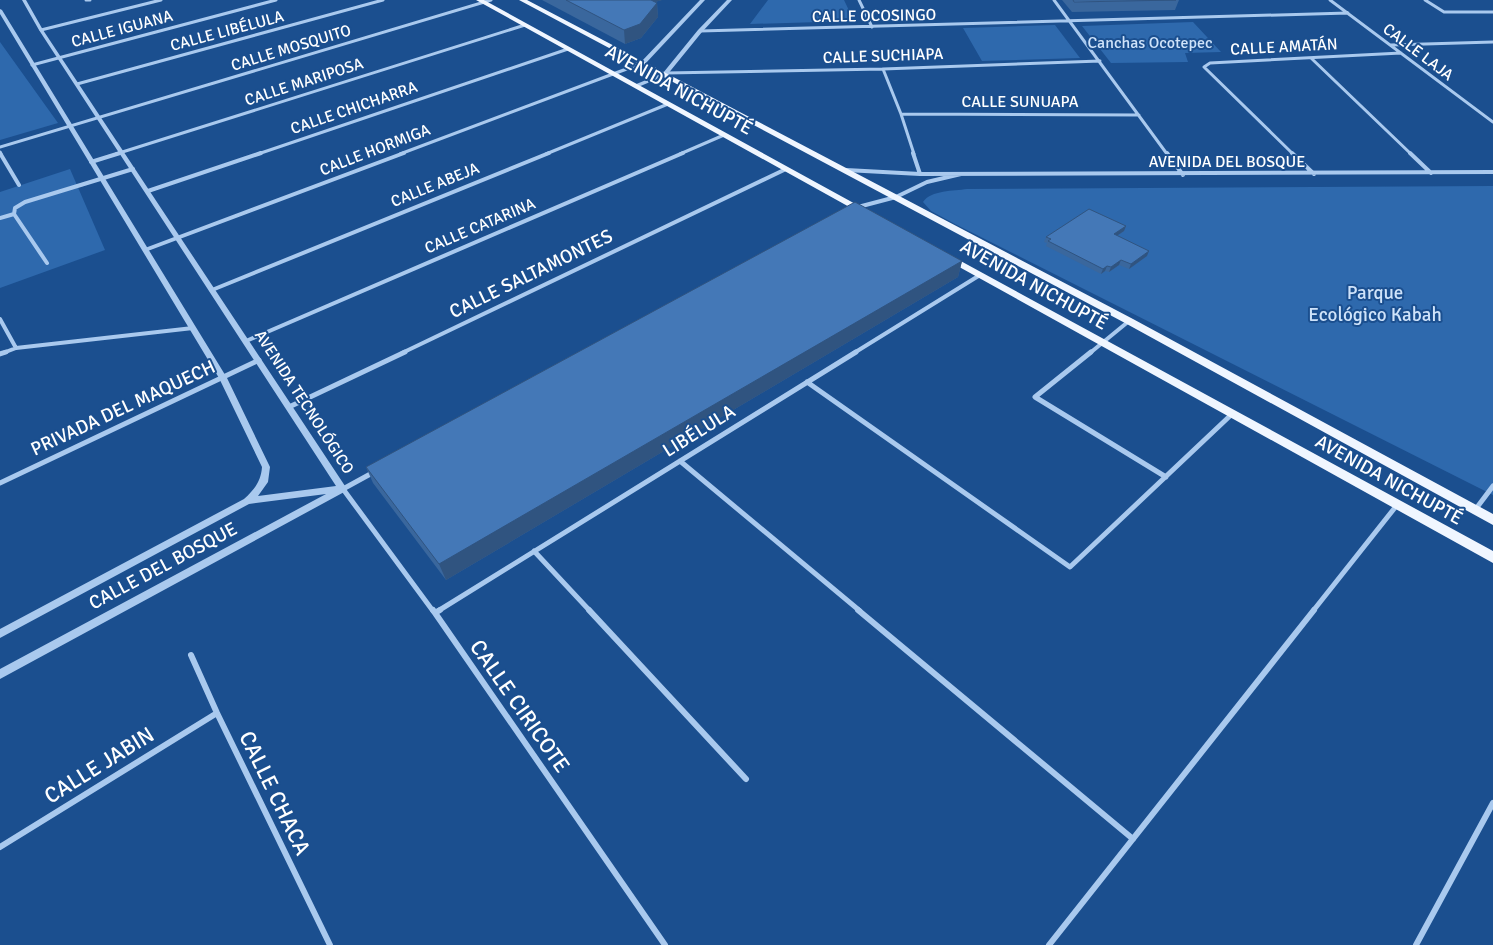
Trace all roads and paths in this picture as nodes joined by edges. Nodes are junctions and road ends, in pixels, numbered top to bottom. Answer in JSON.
{"nodes":[{"id":1,"x":24,"y":0,"type":"edge"},
{"id":2,"x":86,"y":0,"type":"edge"},
{"id":3,"x":90,"y":0,"type":"edge"},
{"id":4,"x":161,"y":0,"type":"edge"},
{"id":5,"x":276,"y":0,"type":"edge"},
{"id":6,"x":383,"y":0,"type":"edge"},
{"id":7,"x":522,"y":0,"type":"edge"},
{"id":8,"x":703,"y":0,"type":"edge"},
{"id":9,"x":730,"y":0,"type":"edge"},
{"id":10,"x":859,"y":0,"type":"edge"},
{"id":11,"x":1054,"y":0,"type":"edge"},
{"id":12,"x":1330,"y":0,"type":"edge"},
{"id":13,"x":1425,"y":0,"type":"edge"},
{"id":14,"x":484,"y":1,"type":"edge"},
{"id":15,"x":0,"y":10,"type":"edge"},
{"id":16,"x":1493,"y":12,"type":"edge"},
{"id":17,"x":1348,"y":14,"type":"junction"},
{"id":18,"x":1071,"y":22,"type":"junction"},
{"id":19,"x":525,"y":25,"type":"junction"},
{"id":20,"x":872,"y":27,"type":"junction"},
{"id":21,"x":41,"y":30,"type":"junction"},
{"id":22,"x":700,"y":31,"type":"junction"},
{"id":23,"x":1493,"y":42,"type":"edge"},
{"id":24,"x":1391,"y":45,"type":"junction"},
{"id":25,"x":568,"y":49,"type":"junction"},
{"id":26,"x":1401,"y":53,"type":"junction"},
{"id":27,"x":60,"y":58,"type":"junction"},
{"id":28,"x":1310,"y":58,"type":"junction"},
{"id":29,"x":1100,"y":62,"type":"junction"},
{"id":30,"x":643,"y":63,"type":"junction"},
{"id":31,"x":32,"y":65,"type":"junction"},
{"id":32,"x":883,"y":69,"type":"junction"},
{"id":33,"x":614,"y":74,"type":"junction"},
{"id":34,"x":665,"y":74,"type":"junction"},
{"id":35,"x":77,"y":84,"type":"junction"},
{"id":36,"x":636,"y":86,"type":"junction"},
{"id":37,"x":668,"y":104,"type":"junction"},
{"id":38,"x":901,"y":114,"type":"junction"},
{"id":39,"x":1139,"y":115,"type":"junction"},
{"id":40,"x":98,"y":117,"type":"junction"},
{"id":41,"x":1493,"y":122,"type":"edge"},
{"id":42,"x":69,"y":126,"type":"junction"},
{"id":43,"x":724,"y":135,"type":"junction"},
{"id":44,"x":0,"y":147,"type":"edge"},
{"id":45,"x":0,"y":152,"type":"edge"},
{"id":46,"x":122,"y":153,"type":"junction"},
{"id":47,"x":91,"y":162,"type":"junction"},
{"id":48,"x":133,"y":168,"type":"junction"},
{"id":49,"x":786,"y":168,"type":"junction"},
{"id":50,"x":845,"y":170,"type":"junction"},
{"id":51,"x":1493,"y":172,"type":"edge"},
{"id":52,"x":1432,"y":173,"type":"junction"},
{"id":53,"x":920,"y":174,"type":"junction"},
{"id":54,"x":962,"y":174,"type":"junction"},
{"id":55,"x":1183,"y":174,"type":"junction"},
{"id":56,"x":1314,"y":174,"type":"junction"},
{"id":57,"x":101,"y":178,"type":"junction"},
{"id":58,"x":19,"y":185,"type":"dead end"},
{"id":59,"x":148,"y":192,"type":"junction"},
{"id":60,"x":896,"y":197,"type":"junction"},
{"id":61,"x":853,"y":210,"type":"junction"},
{"id":62,"x":14,"y":214,"type":"junction"},
{"id":63,"x":875,"y":217,"type":"edge"},
{"id":64,"x":0,"y":218,"type":"edge"},
{"id":65,"x":178,"y":237,"type":"junction"},
{"id":66,"x":145,"y":250,"type":"junction"},
{"id":67,"x":936,"y":251,"type":"edge"},
{"id":68,"x":47,"y":264,"type":"dead end"},
{"id":69,"x":980,"y":275,"type":"junction"},
{"id":70,"x":212,"y":290,"type":"junction"},
{"id":71,"x":0,"y":320,"type":"edge"},
{"id":72,"x":1129,"y":321,"type":"junction"},
{"id":73,"x":193,"y":328,"type":"junction"},
{"id":74,"x":246,"y":341,"type":"junction"},
{"id":75,"x":1101,"y":342,"type":"junction"},
{"id":76,"x":16,"y":348,"type":"junction"},
{"id":77,"x":0,"y":354,"type":"edge"},
{"id":78,"x":259,"y":360,"type":"junction"},
{"id":79,"x":223,"y":378,"type":"junction"},
{"id":80,"x":807,"y":382,"type":"junction"},
{"id":81,"x":289,"y":407,"type":"junction"},
{"id":82,"x":1232,"y":414,"type":"junction"},
{"id":83,"x":680,"y":461,"type":"junction"},
{"id":84,"x":378,"y":470,"type":"edge"},
{"id":85,"x":1166,"y":477,"type":"junction"},
{"id":86,"x":0,"y":483,"type":"edge"},
{"id":87,"x":1493,"y":486,"type":"edge"},
{"id":88,"x":343,"y":488,"type":"junction"},
{"id":89,"x":247,"y":501,"type":"junction"},
{"id":90,"x":1398,"y":504,"type":"junction"},
{"id":91,"x":1475,"y":510,"type":"junction"},
{"id":92,"x":1493,"y":520,"type":"edge"},
{"id":93,"x":534,"y":551,"type":"junction"},
{"id":94,"x":1493,"y":558,"type":"edge"},
{"id":95,"x":434,"y":613,"type":"junction"},
{"id":96,"x":0,"y":634,"type":"edge"},
{"id":97,"x":191,"y":655,"type":"dead end"},
{"id":98,"x":0,"y":674,"type":"edge"},
{"id":99,"x":217,"y":714,"type":"junction"},
{"id":100,"x":746,"y":779,"type":"dead end"},
{"id":101,"x":1493,"y":803,"type":"edge"},
{"id":102,"x":1133,"y":839,"type":"junction"},
{"id":103,"x":0,"y":847,"type":"edge"},
{"id":104,"x":330,"y":945,"type":"edge"},
{"id":105,"x":665,"y":945,"type":"edge"},
{"id":106,"x":1049,"y":945,"type":"edge"},
{"id":107,"x":1416,"y":945,"type":"edge"}],
"edges":[{"from":1,"to":21,"type":"street","name":"AVENIDA TECNOLÓGICO"},
{"from":2,"to":3,"type":"street"},
{"from":4,"to":21,"type":"street"},
{"from":5,"to":27,"type":"street","name":"CALLE IGUANA"},
{"from":6,"to":35,"type":"street","name":"CALLE LIBÉLULA"},
{"from":7,"to":30,"type":"main road","name":"AVENIDA NICHUPTÉ"},
{"from":8,"to":30,"type":"street"},
{"from":9,"to":22,"type":"street"},
{"from":10,"to":20,"type":"street"},
{"from":11,"to":18,"type":"street"},
{"from":12,"to":17,"type":"street","name":"CALLE LAJA"},
{"from":13,"to":16,"type":"street"},
{"from":14,"to":19,"type":"main road","name":"AVENIDA NICHUPTÉ"},
{"from":14,"to":40,"type":"street","name":"CALLE MOSQUITO"},
{"from":15,"to":31,"type":"street"},
{"from":17,"to":18,"type":"street","name":"CALLE OCOSINGO"},
{"from":17,"to":24,"type":"street","name":"CALLE LAJA"},
{"from":18,"to":20,"type":"street","name":"CALLE OCOSINGO"},
{"from":18,"to":29,"type":"street"},
{"from":19,"to":25,"type":"main road","name":"AVENIDA NICHUPTÉ"},
{"from":19,"to":46,"type":"street","name":"CALLE MARIPOSA"},
{"from":20,"to":22,"type":"street","name":"CALLE OCOSINGO"},
{"from":21,"to":27,"type":"street","name":"AVENIDA TECNOLÓGICO"},
{"from":22,"to":34,"type":"street"},
{"from":23,"to":24,"type":"street"},
{"from":24,"to":26,"type":"street","name":"CALLE LAJA"},
{"from":25,"to":33,"type":"main road","name":"AVENIDA NICHUPTÉ"},
{"from":25,"to":59,"type":"street","name":"CALLE CHICHARRA"},
{"from":26,"to":28,"type":"street","name":"CALLE AMATÁN"},
{"from":26,"to":41,"type":"street","name":"CALLE LAJA"},
{"from":27,"to":31,"type":"street","name":"CALLE IGUANA"},
{"from":27,"to":35,"type":"street","name":"AVENIDA TECNOLÓGICO"},
{"from":28,"to":52,"type":"street"},
{"from":28,"to":56,"type":"street","name":"CALLE AMATÁN"},
{"from":29,"to":32,"type":"street","name":"CALLE SUCHIAPA"},
{"from":29,"to":39,"type":"street"},
{"from":30,"to":33,"type":"street"},
{"from":30,"to":34,"type":"main road","name":"AVENIDA NICHUPTÉ"},
{"from":31,"to":42,"type":"street"},
{"from":32,"to":34,"type":"street","name":"CALLE SUCHIAPA"},
{"from":32,"to":38,"type":"street"},
{"from":33,"to":36,"type":"main road","name":"AVENIDA NICHUPTÉ"},
{"from":33,"to":65,"type":"street","name":"CALLE HORMIGA"},
{"from":34,"to":36,"type":"street"},
{"from":34,"to":50,"type":"main road","name":"AVENIDA NICHUPTÉ"},
{"from":35,"to":40,"type":"street","name":"AVENIDA TECNOLÓGICO"},
{"from":36,"to":37,"type":"main road","name":"AVENIDA NICHUPTÉ"},
{"from":37,"to":43,"type":"main road","name":"AVENIDA NICHUPTÉ"},
{"from":37,"to":70,"type":"street","name":"CALLE ABEJA"},
{"from":38,"to":39,"type":"street","name":"CALLE SUNUAPA"},
{"from":38,"to":53,"type":"street"},
{"from":39,"to":55,"type":"street"},
{"from":40,"to":42,"type":"street","name":"CALLE MOSQUITO"},
{"from":40,"to":46,"type":"street","name":"AVENIDA TECNOLÓGICO"},
{"from":42,"to":44,"type":"street","name":"CALLE MOSQUITO"},
{"from":42,"to":47,"type":"street"},
{"from":43,"to":49,"type":"main road","name":"AVENIDA NICHUPTÉ"},
{"from":43,"to":74,"type":"street","name":"CALLE CATARINA"},
{"from":45,"to":58,"type":"street"},
{"from":46,"to":47,"type":"street","name":"CALLE MARIPOSA"},
{"from":46,"to":48,"type":"street","name":"AVENIDA TECNOLÓGICO"},
{"from":47,"to":57,"type":"street"},
{"from":48,"to":57,"type":"street"},
{"from":48,"to":59,"type":"street","name":"AVENIDA TECNOLÓGICO"},
{"from":49,"to":61,"type":"main road","name":"AVENIDA NICHUPTÉ"},
{"from":49,"to":81,"type":"street","name":"CALLE SALTAMONTES"},
{"from":50,"to":53,"type":"street","name":"AVENIDA DEL BOSQUE"},
{"from":50,"to":60,"type":"main road","name":"AVENIDA NICHUPTÉ"},
{"from":51,"to":52,"type":"street","name":"AVENIDA DEL BOSQUE"},
{"from":52,"to":56,"type":"street","name":"AVENIDA DEL BOSQUE"},
{"from":53,"to":54,"type":"street","name":"AVENIDA DEL BOSQUE"},
{"from":54,"to":55,"type":"street","name":"AVENIDA DEL BOSQUE"},
{"from":54,"to":60,"type":"street","name":"AVENIDA DEL BOSQUE"},
{"from":55,"to":56,"type":"street","name":"AVENIDA DEL BOSQUE"},
{"from":57,"to":62,"type":"street"},
{"from":57,"to":66,"type":"street"},
{"from":59,"to":65,"type":"street","name":"AVENIDA TECNOLÓGICO"},
{"from":60,"to":61,"type":"street","name":"AVENIDA DEL BOSQUE"},
{"from":60,"to":72,"type":"main road","name":"AVENIDA NICHUPTÉ"},
{"from":61,"to":63,"type":"main road","name":"AVENIDA NICHUPTÉ"},
{"from":62,"to":64,"type":"street"},
{"from":62,"to":68,"type":"street"},
{"from":65,"to":66,"type":"street","name":"CALLE HORMIGA"},
{"from":65,"to":70,"type":"street","name":"AVENIDA TECNOLÓGICO"},
{"from":66,"to":73,"type":"street"},
{"from":67,"to":69,"type":"main road","name":"AVENIDA NICHUPTÉ"},
{"from":69,"to":75,"type":"main road","name":"AVENIDA NICHUPTÉ"},
{"from":69,"to":80,"type":"street","name":"LIBÉLULA"},
{"from":70,"to":74,"type":"street","name":"AVENIDA TECNOLÓGICO"},
{"from":71,"to":76,"type":"street"},
{"from":72,"to":75,"type":"street"},
{"from":72,"to":91,"type":"main road","name":"AVENIDA NICHUPTÉ"},
{"from":73,"to":76,"type":"street"},
{"from":73,"to":79,"type":"street"},
{"from":74,"to":78,"type":"street","name":"AVENIDA TECNOLÓGICO"},
{"from":75,"to":82,"type":"main road","name":"AVENIDA NICHUPTÉ"},
{"from":75,"to":85,"type":"street"},
{"from":76,"to":77,"type":"street"},
{"from":78,"to":79,"type":"street","name":"PRIVADA DEL MAQUECH"},
{"from":78,"to":81,"type":"street","name":"AVENIDA TECNOLÓGICO"},
{"from":79,"to":86,"type":"street","name":"PRIVADA DEL MAQUECH"},
{"from":79,"to":89,"type":"street"},
{"from":80,"to":83,"type":"street","name":"LIBÉLULA"},
{"from":80,"to":85,"type":"street"},
{"from":81,"to":88,"type":"street","name":"AVENIDA TECNOLÓGICO"},
{"from":82,"to":85,"type":"street"},
{"from":82,"to":90,"type":"main road","name":"AVENIDA NICHUPTÉ"},
{"from":83,"to":93,"type":"street","name":"LIBÉLULA"},
{"from":83,"to":102,"type":"street"},
{"from":84,"to":88,"type":"street"},
{"from":87,"to":91,"type":"street"},
{"from":88,"to":89,"type":"street","name":"AVENIDA TECNOLÓGICO"},
{"from":88,"to":95,"type":"street","name":"CALLE CIRICOTE"},
{"from":88,"to":98,"type":"street","name":"CALLE DEL BOSQUE"},
{"from":89,"to":96,"type":"street","name":"CALLE DEL BOSQUE"},
{"from":90,"to":94,"type":"main road","name":"AVENIDA NICHUPTÉ"},
{"from":90,"to":102,"type":"street"},
{"from":91,"to":92,"type":"main road","name":"AVENIDA NICHUPTÉ"},
{"from":93,"to":95,"type":"street","name":"LIBÉLULA"},
{"from":93,"to":100,"type":"street"},
{"from":95,"to":105,"type":"street","name":"CALLE CIRICOTE"},
{"from":97,"to":99,"type":"street","name":"CALLE CHACA"},
{"from":99,"to":103,"type":"street","name":"CALLE JABIN"},
{"from":99,"to":104,"type":"street","name":"CALLE CHACA"},
{"from":101,"to":107,"type":"street"},
{"from":102,"to":106,"type":"street"}]}
